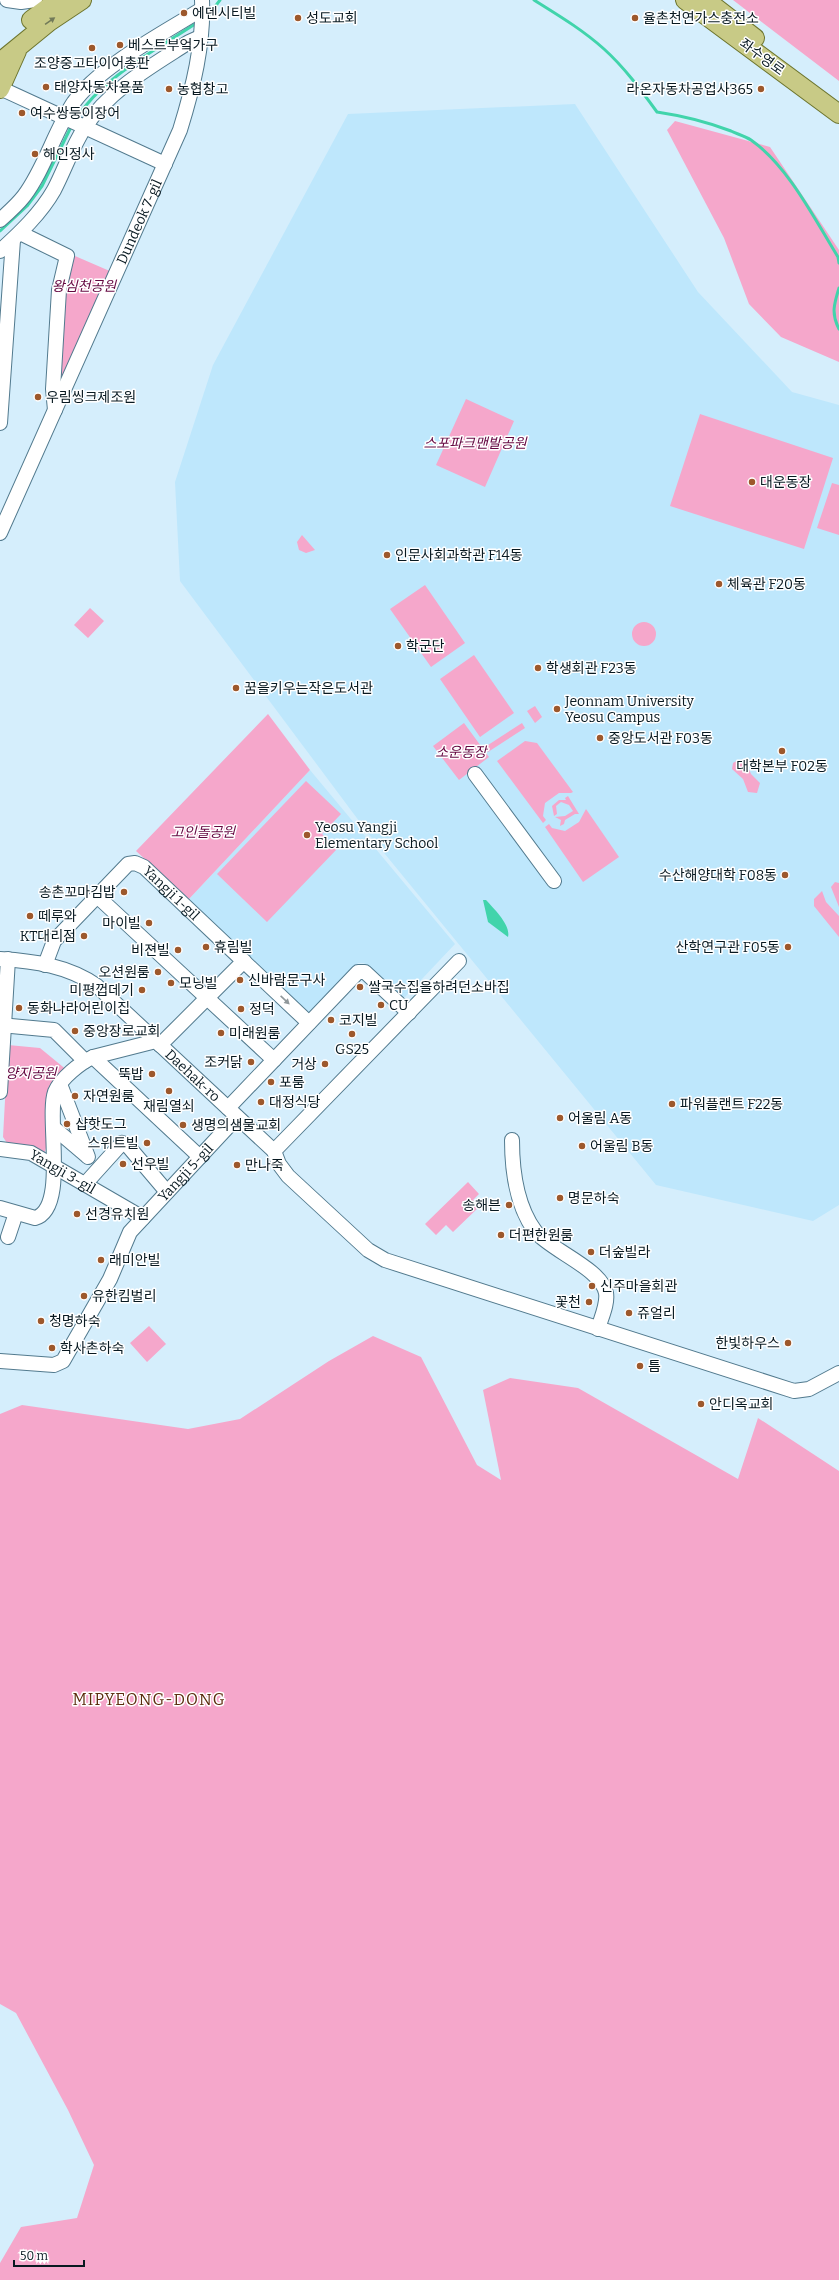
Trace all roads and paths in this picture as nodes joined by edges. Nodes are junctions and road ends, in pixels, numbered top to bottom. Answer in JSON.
{"nodes":[{"id":1,"x":7,"y":0,"type":"edge"},
{"id":2,"x":35,"y":0,"type":"edge"},
{"id":3,"x":58,"y":0,"type":"edge"},
{"id":4,"x":82,"y":0,"type":"edge"},
{"id":5,"x":685,"y":0,"type":"edge"},
{"id":6,"x":706,"y":0,"type":"edge"},
{"id":7,"x":202,"y":5,"type":"edge"},
{"id":8,"x":201,"y":33,"type":"junction"},
{"id":9,"x":20,"y":44,"type":"junction"},
{"id":10,"x":0,"y":46,"type":"edge"},
{"id":11,"x":0,"y":62,"type":"edge"},
{"id":12,"x":0,"y":88,"type":"edge"},
{"id":13,"x":839,"y":101,"type":"edge"},
{"id":14,"x":839,"y":114,"type":"edge"},
{"id":15,"x":65,"y":117,"type":"junction"},
{"id":16,"x":85,"y":127,"type":"junction"},
{"id":17,"x":165,"y":164,"type":"junction"},
{"id":18,"x":0,"y":220,"type":"edge"},
{"id":19,"x":16,"y":236,"type":"junction"},
{"id":20,"x":0,"y":251,"type":"edge"},
{"id":21,"x":55,"y":412,"type":"junction"},
{"id":22,"x":0,"y":422,"type":"edge"},
{"id":23,"x":4,"y":519,"type":"edge"},
{"id":24,"x":0,"y":533,"type":"edge"},
{"id":25,"x":475,"y":774,"type":"dead end"},
{"id":26,"x":554,"y":881,"type":"dead end"},
{"id":27,"x":97,"y":896,"type":"junction"},
{"id":28,"x":4,"y":959,"type":"edge"},
{"id":29,"x":244,"y":961,"type":"junction"},
{"id":30,"x":459,"y":961,"type":"dead end"},
{"id":31,"x":45,"y":965,"type":"junction"},
{"id":32,"x":207,"y":998,"type":"junction"},
{"id":33,"x":409,"y":1013,"type":"junction"},
{"id":34,"x":309,"y":1023,"type":"junction"},
{"id":35,"x":2,"y":1025,"type":"edge"},
{"id":36,"x":158,"y":1043,"type":"junction"},
{"id":37,"x":89,"y":1059,"type":"junction"},
{"id":38,"x":274,"y":1060,"type":"junction"},
{"id":39,"x":60,"y":1084,"type":"junction"},
{"id":40,"x":0,"y":1092,"type":"edge"},
{"id":41,"x":233,"y":1113,"type":"junction"},
{"id":42,"x":54,"y":1128,"type":"junction"},
{"id":43,"x":512,"y":1140,"type":"dead end"},
{"id":44,"x":0,"y":1149,"type":"edge"},
{"id":45,"x":274,"y":1151,"type":"junction"},
{"id":46,"x":88,"y":1157,"type":"junction"},
{"id":47,"x":200,"y":1157,"type":"junction"},
{"id":48,"x":54,"y":1166,"type":"junction"},
{"id":49,"x":100,"y":1167,"type":"junction"},
{"id":50,"x":85,"y":1184,"type":"junction"},
{"id":51,"x":167,"y":1192,"type":"junction"},
{"id":52,"x":0,"y":1208,"type":"edge"},
{"id":53,"x":16,"y":1213,"type":"junction"},
{"id":54,"x":143,"y":1218,"type":"junction"},
{"id":55,"x":8,"y":1237,"type":"dead end"},
{"id":56,"x":598,"y":1329,"type":"junction"},
{"id":57,"x":0,"y":1362,"type":"edge"},
{"id":58,"x":839,"y":1373,"type":"edge"}],
"edges":[{"from":1,"to":2,"type":"street"},
{"from":3,"to":10,"type":"main road"},
{"from":9,"to":4,"type":"main road","one_way":true},
{"from":5,"to":14,"type":"main road","name":"좌수영로"},
{"from":6,"to":13,"type":"main road","name":"좌수영로"},
{"from":7,"to":8,"type":"street","name":"Dundeok 7-gil"},
{"from":7,"to":15,"type":"street"},
{"from":8,"to":16,"type":"street"},
{"from":8,"to":17,"type":"street","name":"Dundeok 7-gil"},
{"from":9,"to":11,"type":"main road"},
{"from":9,"to":12,"type":"main road"},
{"from":12,"to":15,"type":"street","name":"Dundeok 7-gil"},
{"from":15,"to":16,"type":"street","name":"Dundeok 7-gil"},
{"from":15,"to":18,"type":"street"},
{"from":16,"to":17,"type":"street","name":"Dundeok 7-gil"},
{"from":16,"to":19,"type":"street"},
{"from":17,"to":21,"type":"street","name":"Dundeok 7-gil"},
{"from":19,"to":20,"type":"street"},
{"from":19,"to":21,"type":"street","name":"Dundeok 7-gil"},
{"from":19,"to":22,"type":"street"},
{"from":21,"to":23,"type":"street","name":"Dundeok 7-gil"},
{"from":23,"to":24,"type":"street","name":"Dundeok 7-gil"},
{"from":25,"to":26,"type":"street"},
{"from":27,"to":29,"type":"street","name":"Yangji 1-gil"},
{"from":27,"to":31,"type":"street","name":"Yangji 1-gil"},
{"from":27,"to":32,"type":"street"},
{"from":28,"to":31,"type":"street","name":"Daehak-ro"},
{"from":28,"to":35,"type":"street"},
{"from":29,"to":32,"type":"street"},
{"from":29,"to":34,"type":"street","name":"Yangji 1-gil","one_way":true},
{"from":30,"to":33,"type":"street"},
{"from":31,"to":36,"type":"street","name":"Daehak-ro"},
{"from":32,"to":36,"type":"street"},
{"from":32,"to":38,"type":"street"},
{"from":33,"to":34,"type":"street"},
{"from":33,"to":45,"type":"street"},
{"from":34,"to":38,"type":"street"},
{"from":35,"to":37,"type":"street"},
{"from":35,"to":40,"type":"street"},
{"from":36,"to":37,"type":"street"},
{"from":36,"to":41,"type":"street","name":"Daehak-ro"},
{"from":37,"to":39,"type":"street"},
{"from":37,"to":47,"type":"street"},
{"from":38,"to":41,"type":"street"},
{"from":39,"to":42,"type":"street"},
{"from":39,"to":46,"type":"street"},
{"from":41,"to":45,"type":"street","name":"Daehak-ro"},
{"from":41,"to":47,"type":"street","name":"Yangji 5-gil"},
{"from":42,"to":46,"type":"street"},
{"from":42,"to":48,"type":"street"},
{"from":43,"to":56,"type":"street"},
{"from":44,"to":48,"type":"street","name":"Yangji 3-gil"},
{"from":45,"to":56,"type":"street"},
{"from":46,"to":49,"type":"street"},
{"from":47,"to":51,"type":"street","name":"Yangji 5-gil"},
{"from":48,"to":50,"type":"street","name":"Yangji 3-gil"},
{"from":48,"to":53,"type":"street"},
{"from":49,"to":50,"type":"street"},
{"from":49,"to":51,"type":"street"},
{"from":50,"to":54,"type":"street","name":"Yangji 3-gil"},
{"from":51,"to":54,"type":"street","name":"Yangji 5-gil"},
{"from":52,"to":53,"type":"street"},
{"from":53,"to":55,"type":"street"},
{"from":54,"to":57,"type":"street","name":"Yangji 5-gil"},
{"from":56,"to":58,"type":"street"}]}
